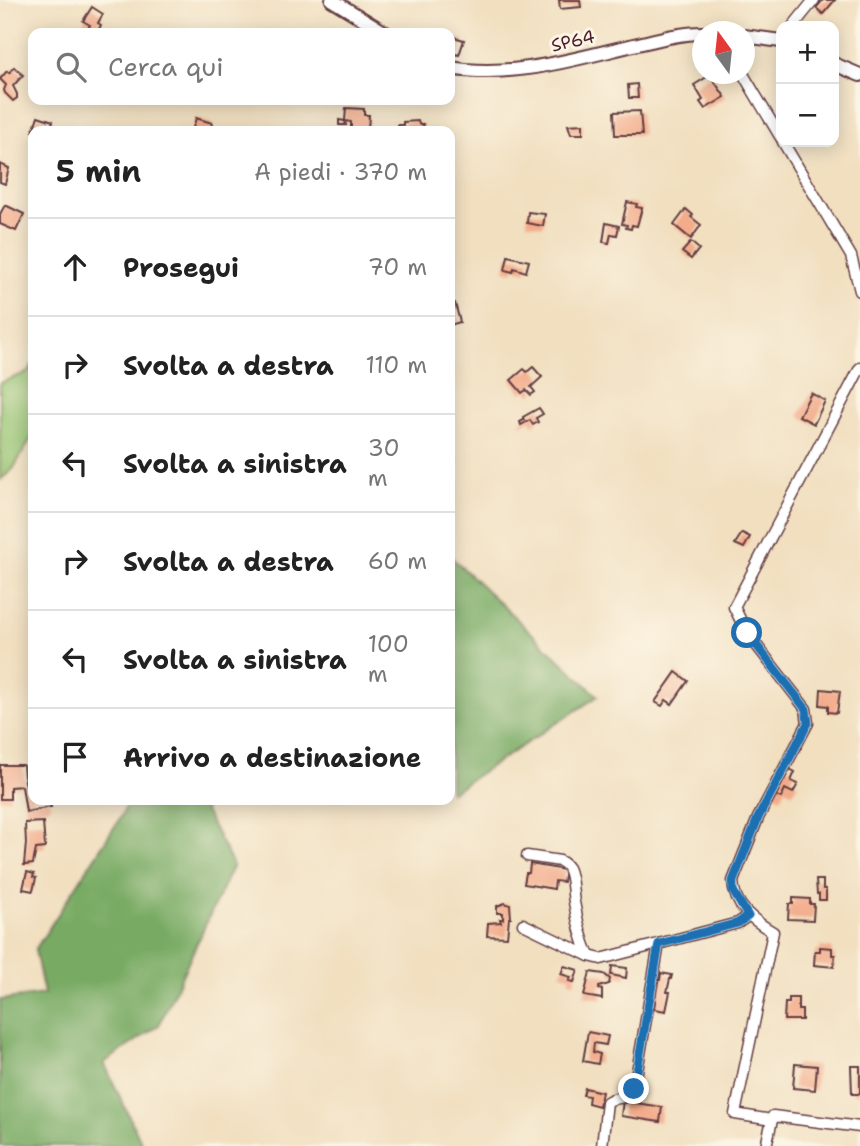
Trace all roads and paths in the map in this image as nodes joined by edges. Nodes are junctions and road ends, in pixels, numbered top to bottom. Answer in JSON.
{"nodes":[{"id":1,"x":332,"y":0,"type":"edge"},
{"id":2,"x":814,"y":0,"type":"edge"},
{"id":3,"x":797,"y":21,"type":"edge"},
{"id":4,"x":378,"y":28,"type":"edge"},
{"id":5,"x":692,"y":34,"type":"edge"},
{"id":6,"x":755,"y":37,"type":"edge"},
{"id":7,"x":776,"y":40,"type":"edge"},
{"id":8,"x":839,"y":66,"type":"edge"},
{"id":9,"x":455,"y":68,"type":"edge"},
{"id":10,"x":860,"y":75,"type":"edge"},
{"id":11,"x":749,"y":84,"type":"edge"},
{"id":12,"x":776,"y":130,"type":"edge"},
{"id":13,"x":786,"y":147,"type":"edge"},
{"id":14,"x":860,"y":291,"type":"edge"},
{"id":15,"x":860,"y":368,"type":"edge"},
{"id":16,"x":527,"y":856,"type":"dead end"},
{"id":17,"x":748,"y":916,"type":"junction"},
{"id":18,"x":523,"y":924,"type":"dead end"},
{"id":19,"x":659,"y":944,"type":"junction"},
{"id":20,"x":589,"y":956,"type":"junction"},
{"id":21,"x":772,"y":1120,"type":"junction"},
{"id":22,"x":860,"y":1127,"type":"edge"},
{"id":23,"x":602,"y":1146,"type":"edge"},
{"id":24,"x":766,"y":1146,"type":"edge"}],
"edges":[{"from":1,"to":4,"type":"street"},
{"from":2,"to":3,"type":"street"},
{"from":5,"to":9,"type":"street","name":"SP64","number":"SP64"},
{"from":6,"to":7,"type":"street"},
{"from":8,"to":10,"type":"street"},
{"from":11,"to":12,"type":"street"},
{"from":13,"to":14,"type":"street"},
{"from":15,"to":17,"type":"street"},
{"from":16,"to":20,"type":"street"},
{"from":17,"to":19,"type":"street"},
{"from":17,"to":21,"type":"street"},
{"from":18,"to":20,"type":"street"},
{"from":19,"to":20,"type":"street"},
{"from":19,"to":23,"type":"street"},
{"from":21,"to":22,"type":"street"},
{"from":21,"to":24,"type":"street"}]}
